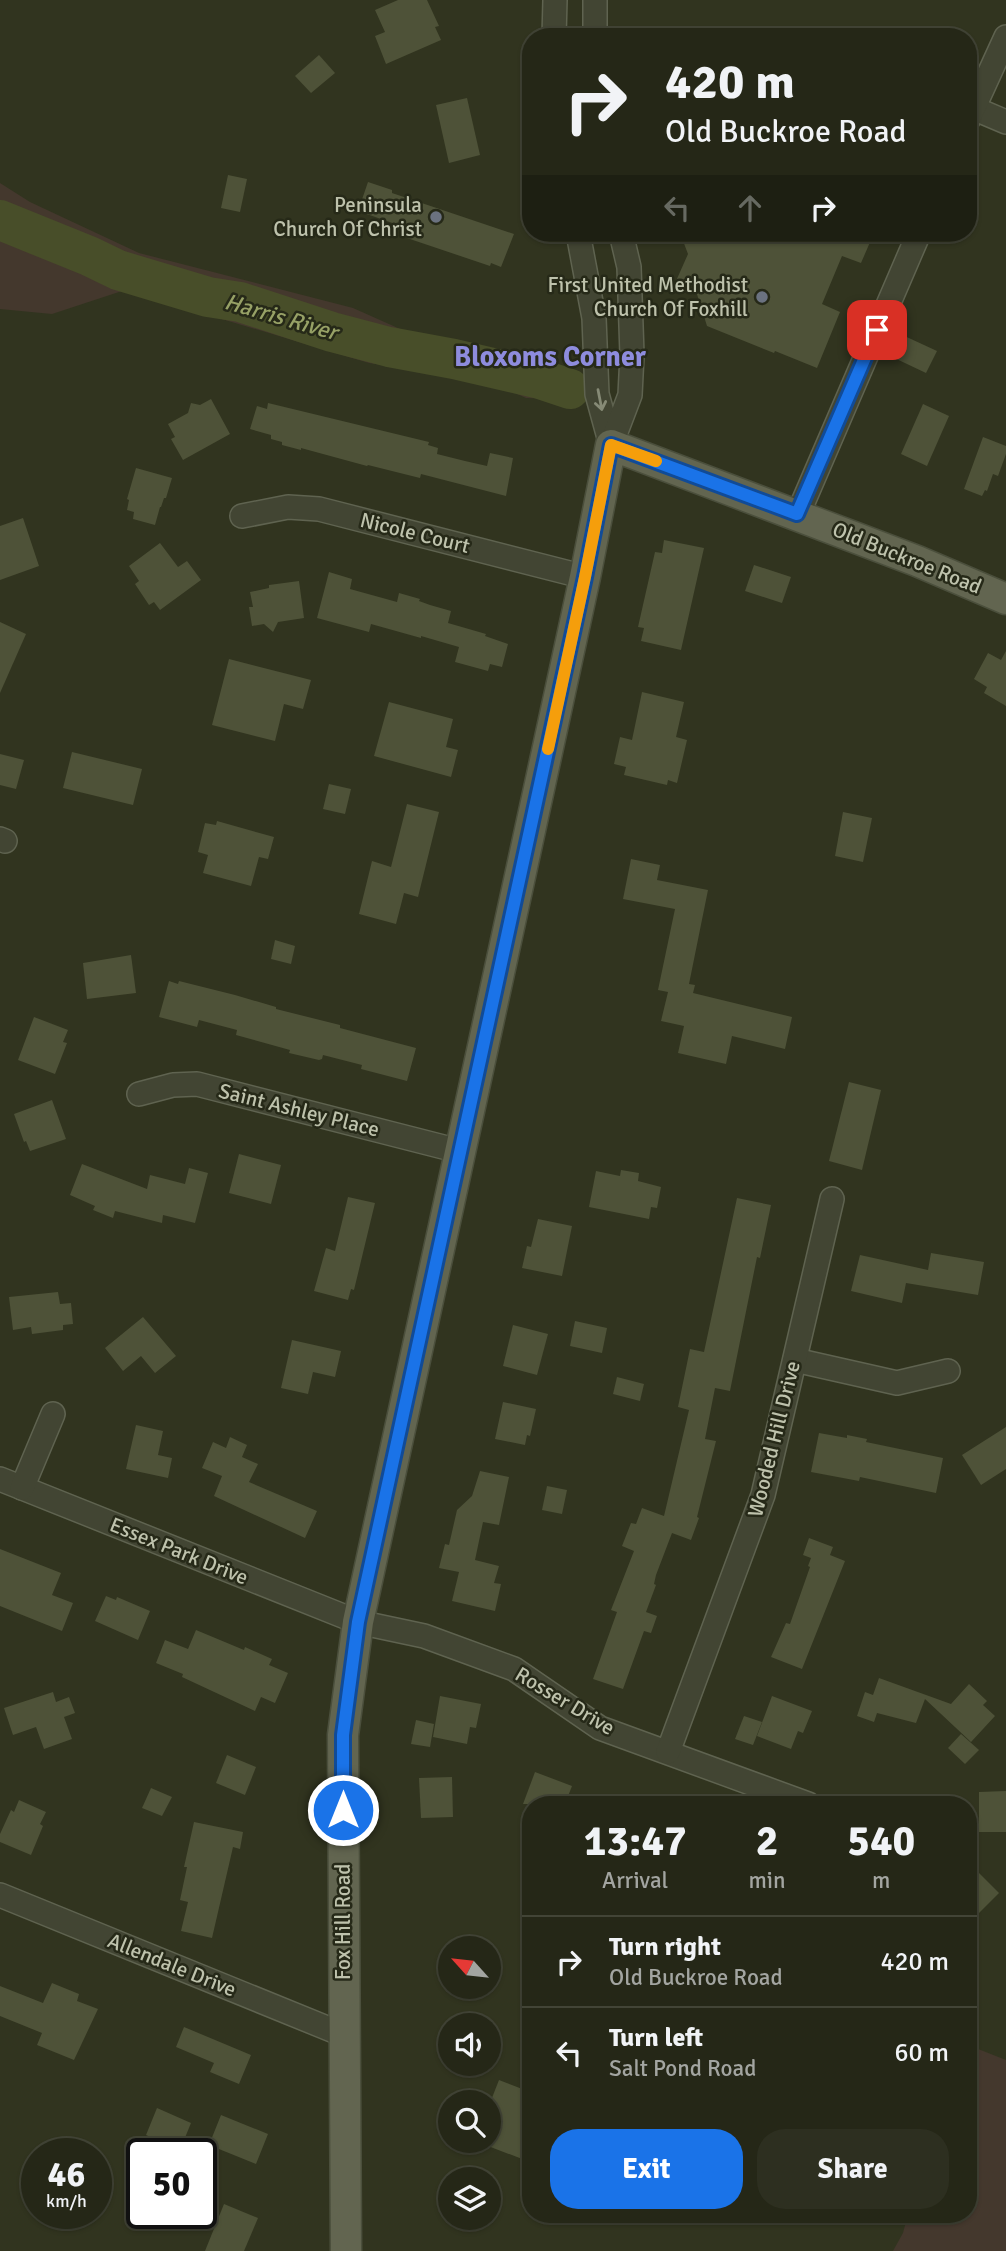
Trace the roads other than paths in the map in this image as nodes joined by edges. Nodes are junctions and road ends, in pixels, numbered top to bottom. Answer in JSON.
{"nodes":[{"id":1,"x":555,"y":0,"type":"edge"},
{"id":2,"x":596,"y":0,"type":"edge"},
{"id":3,"x":554,"y":28,"type":"edge"},
{"id":4,"x":595,"y":28,"type":"edge"},
{"id":5,"x":1006,"y":37,"type":"edge"},
{"id":6,"x":977,"y":99,"type":"edge"},
{"id":7,"x":977,"y":116,"type":"edge"},
{"id":8,"x":1006,"y":122,"type":"edge"},
{"id":9,"x":580,"y":242,"type":"edge"},
{"id":10,"x":623,"y":242,"type":"edge"},
{"id":11,"x":915,"y":242,"type":"edge"},
{"id":12,"x":611,"y":445,"type":"junction"},
{"id":13,"x":797,"y":514,"type":"junction"},
{"id":14,"x":242,"y":516,"type":"dead end"},
{"id":15,"x":585,"y":577,"type":"junction"},
{"id":16,"x":1006,"y":599,"type":"edge"},
{"id":17,"x":139,"y":1094,"type":"dead end"},
{"id":18,"x":459,"y":1151,"type":"junction"},
{"id":19,"x":832,"y":1199,"type":"dead end"},
{"id":20,"x":795,"y":1360,"type":"junction"},
{"id":21,"x":948,"y":1371,"type":"dead end"},
{"id":22,"x":52,"y":1414,"type":"dead end"},
{"id":23,"x":0,"y":1479,"type":"edge"},
{"id":24,"x":22,"y":1488,"type":"junction"},
{"id":25,"x":358,"y":1622,"type":"junction"},
{"id":26,"x":668,"y":1752,"type":"junction"},
{"id":27,"x":786,"y":1796,"type":"edge"},
{"id":28,"x":0,"y":1895,"type":"edge"},
{"id":29,"x":344,"y":2035,"type":"junction"},
{"id":30,"x":346,"y":2251,"type":"edge"}],
"edges":[{"from":1,"to":3,"type":"street"},
{"from":2,"to":4,"type":"street"},
{"from":5,"to":6,"type":"street"},
{"from":7,"to":8,"type":"street"},
{"from":9,"to":12,"type":"street","one_way":true},
{"from":10,"to":12,"type":"street"},
{"from":11,"to":13,"type":"street"},
{"from":12,"to":13,"type":"main road","name":"Old Buckroe Road"},
{"from":12,"to":15,"type":"main road","name":"Fox Hill Road"},
{"from":13,"to":16,"type":"main road","name":"Old Buckroe Road"},
{"from":14,"to":15,"type":"street","name":"Nicole Court"},
{"from":15,"to":18,"type":"main road","name":"Fox Hill Road"},
{"from":17,"to":18,"type":"street","name":"Saint Ashley Place"},
{"from":18,"to":25,"type":"main road","name":"Fox Hill Road"},
{"from":19,"to":20,"type":"street","name":"Wooded Hill Drive"},
{"from":20,"to":21,"type":"street"},
{"from":20,"to":26,"type":"street","name":"Wooded Hill Drive"},
{"from":22,"to":24,"type":"street"},
{"from":23,"to":24,"type":"street","name":"Essex Park Drive"},
{"from":24,"to":25,"type":"street","name":"Essex Park Drive"},
{"from":25,"to":26,"type":"street","name":"Rosser Drive"},
{"from":25,"to":29,"type":"main road","name":"Fox Hill Road"},
{"from":26,"to":27,"type":"street","name":"Rosser Drive"},
{"from":28,"to":29,"type":"street","name":"Allendale Drive"},
{"from":29,"to":30,"type":"main road","name":"Fox Hill Road"}]}
